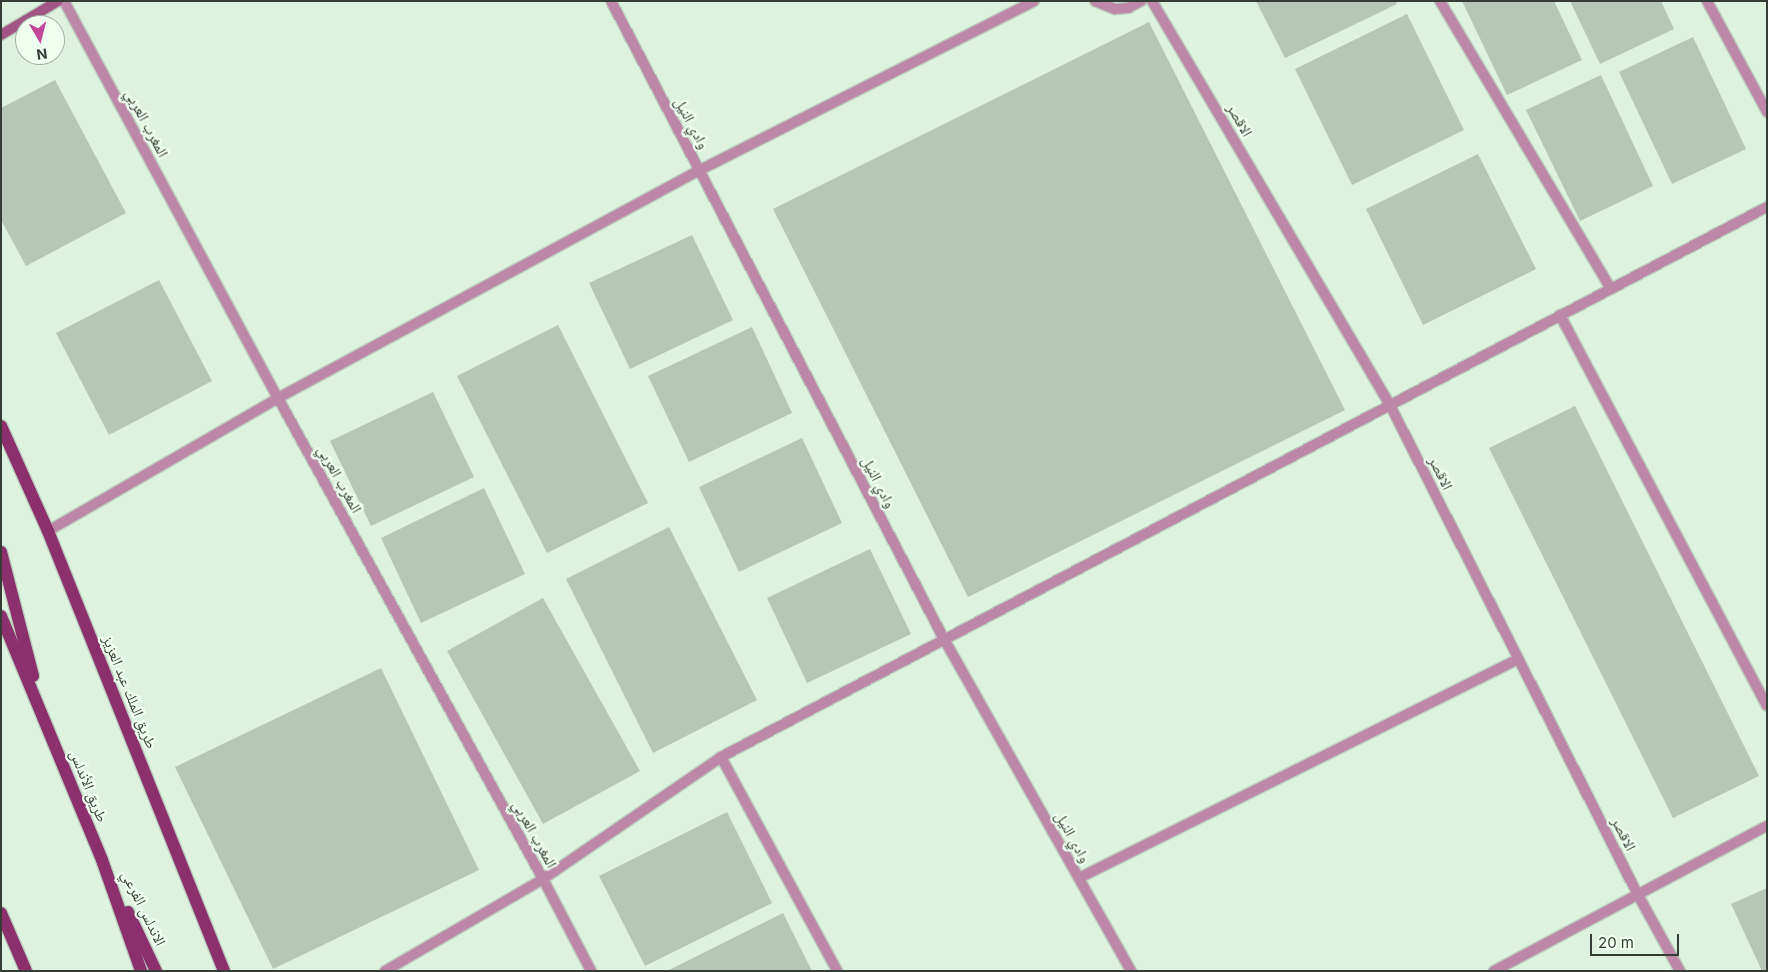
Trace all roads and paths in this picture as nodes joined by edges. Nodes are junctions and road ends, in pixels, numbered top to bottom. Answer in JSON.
{"nodes":[{"id":1,"x":58,"y":1,"type":"edge"},
{"id":2,"x":64,"y":1,"type":"edge"},
{"id":3,"x":610,"y":1,"type":"edge"},
{"id":4,"x":1034,"y":1,"type":"edge"},
{"id":5,"x":1095,"y":1,"type":"edge"},
{"id":6,"x":1141,"y":1,"type":"edge"},
{"id":7,"x":1152,"y":1,"type":"edge"},
{"id":8,"x":1440,"y":1,"type":"edge"},
{"id":9,"x":1707,"y":1,"type":"edge"},
{"id":10,"x":1,"y":35,"type":"edge"},
{"id":11,"x":1767,"y":112,"type":"edge"},
{"id":12,"x":700,"y":170,"type":"junction"},
{"id":13,"x":1767,"y":207,"type":"edge"},
{"id":14,"x":1611,"y":289,"type":"junction"},
{"id":15,"x":1560,"y":315,"type":"junction"},
{"id":16,"x":278,"y":398,"type":"junction"},
{"id":17,"x":1390,"y":405,"type":"junction"},
{"id":18,"x":1,"y":426,"type":"edge"},
{"id":19,"x":48,"y":531,"type":"junction"},
{"id":20,"x":1,"y":552,"type":"edge"},
{"id":21,"x":1,"y":616,"type":"edge"},
{"id":22,"x":944,"y":640,"type":"junction"},
{"id":23,"x":1519,"y":659,"type":"junction"},
{"id":24,"x":1767,"y":706,"type":"edge"},
{"id":25,"x":44,"y":719,"type":"junction"},
{"id":26,"x":721,"y":757,"type":"junction"},
{"id":27,"x":1767,"y":826,"type":"edge"},
{"id":28,"x":102,"y":860,"type":"junction"},
{"id":29,"x":1079,"y":878,"type":"junction"},
{"id":30,"x":543,"y":879,"type":"junction"},
{"id":31,"x":1638,"y":894,"type":"junction"},
{"id":32,"x":1,"y":913,"type":"edge"},
{"id":33,"x":26,"y":971,"type":"edge"},
{"id":34,"x":141,"y":971,"type":"edge"},
{"id":35,"x":156,"y":971,"type":"edge"},
{"id":36,"x":224,"y":971,"type":"edge"},
{"id":37,"x":385,"y":971,"type":"edge"},
{"id":38,"x":591,"y":971,"type":"edge"},
{"id":39,"x":837,"y":971,"type":"edge"},
{"id":40,"x":1131,"y":971,"type":"edge"},
{"id":41,"x":1494,"y":971,"type":"edge"},
{"id":42,"x":1680,"y":971,"type":"edge"}],
"edges":[{"from":1,"to":10,"type":"street"},
{"from":2,"to":16,"type":"street","name":"المغرب العربي"},
{"from":3,"to":12,"type":"street","name":"وادي النيل"},
{"from":4,"to":12,"type":"street"},
{"from":5,"to":6,"type":"street"},
{"from":7,"to":17,"type":"street","name":"الاقصر"},
{"from":8,"to":14,"type":"street"},
{"from":9,"to":11,"type":"street"},
{"from":12,"to":16,"type":"street"},
{"from":12,"to":22,"type":"street","name":"وادي النيل"},
{"from":13,"to":14,"type":"street"},
{"from":14,"to":15,"type":"street"},
{"from":15,"to":17,"type":"street"},
{"from":15,"to":24,"type":"street"},
{"from":16,"to":19,"type":"street"},
{"from":16,"to":30,"type":"street","name":"المغرب العربي"},
{"from":17,"to":22,"type":"street"},
{"from":17,"to":23,"type":"street","name":"الاقصر"},
{"from":18,"to":19,"type":"main road","name":"طريق الملك عبد العزيز"},
{"from":19,"to":36,"type":"main road","name":"طريق الملك عبد العزيز"},
{"from":20,"to":25,"type":"main road"},
{"from":21,"to":25,"type":"main road","name":"طريق الأندلس"},
{"from":22,"to":26,"type":"street"},
{"from":22,"to":29,"type":"street","name":"وادي النيل"},
{"from":23,"to":29,"type":"street"},
{"from":23,"to":31,"type":"street","name":"الاقصر"},
{"from":25,"to":28,"type":"main road","name":"طريق الأندلس"},
{"from":26,"to":30,"type":"street"},
{"from":26,"to":39,"type":"street"},
{"from":27,"to":31,"type":"street"},
{"from":28,"to":34,"type":"main road","name":"طريق الأندلس"},
{"from":28,"to":35,"type":"main road","name":"الاندلس الفرعي"},
{"from":29,"to":40,"type":"street","name":"وادي النيل"},
{"from":30,"to":37,"type":"street"},
{"from":30,"to":38,"type":"street","name":"المغرب العربي"},
{"from":31,"to":41,"type":"street"},
{"from":31,"to":42,"type":"street","name":"الاقصر"},
{"from":32,"to":33,"type":"main road"}]}
